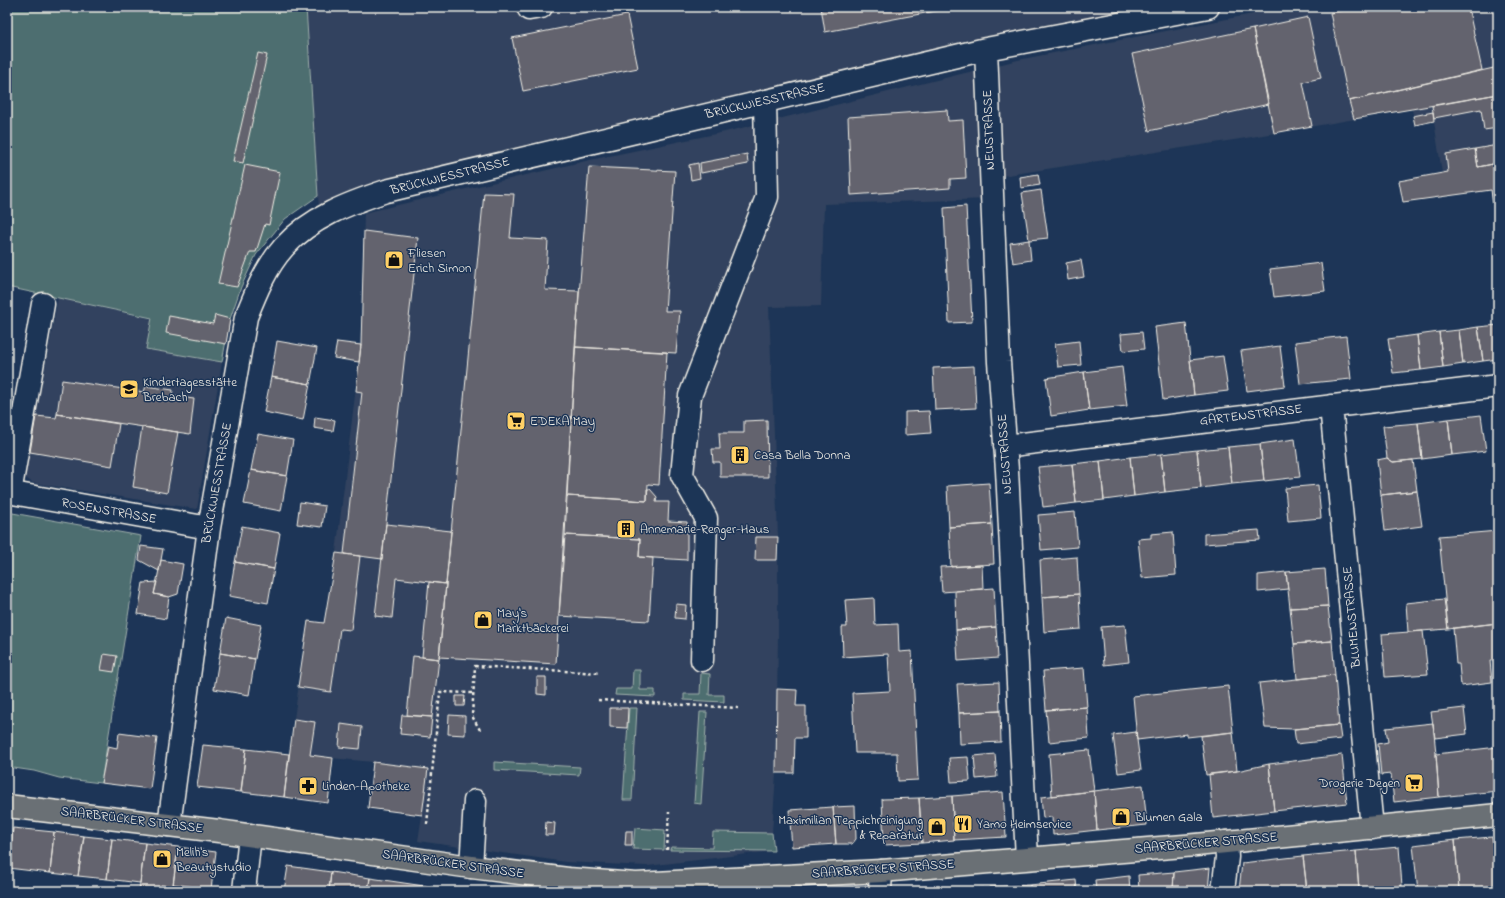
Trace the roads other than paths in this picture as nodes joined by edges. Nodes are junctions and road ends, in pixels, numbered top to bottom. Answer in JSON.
{"nodes":[{"id":1,"x":528,"y":7,"type":"edge"},
{"id":2,"x":541,"y":7,"type":"edge"},
{"id":3,"x":1208,"y":7,"type":"edge"},
{"id":4,"x":986,"y":49,"type":"junction"},
{"id":5,"x":765,"y":101,"type":"junction"},
{"id":6,"x":43,"y":304,"type":"dead end"},
{"id":7,"x":1498,"y":386,"type":"edge"},
{"id":8,"x":1332,"y":406,"type":"junction"},
{"id":9,"x":1005,"y":446,"type":"junction"},
{"id":10,"x":9,"y":493,"type":"edge"},
{"id":11,"x":208,"y":528,"type":"junction"},
{"id":12,"x":702,"y":660,"type":"dead end"},
{"id":13,"x":476,"y":801,"type":"dead end"},
{"id":14,"x":7,"y":806,"type":"edge"},
{"id":15,"x":1498,"y":816,"type":"edge"},
{"id":16,"x":169,"y":825,"type":"junction"},
{"id":17,"x":1372,"y":828,"type":"junction"},
{"id":18,"x":250,"y":835,"type":"junction"},
{"id":19,"x":1226,"y":842,"type":"junction"},
{"id":20,"x":1027,"y":858,"type":"junction"},
{"id":21,"x":471,"y":867,"type":"junction"},
{"id":22,"x":880,"y":881,"type":"edge"},
{"id":23,"x":669,"y":887,"type":"edge"},
{"id":24,"x":244,"y":891,"type":"edge"},
{"id":25,"x":690,"y":891,"type":"edge"},
{"id":26,"x":1223,"y":891,"type":"edge"}],
"edges":[{"from":1,"to":2,"type":"street"},
{"from":3,"to":4,"type":"street","name":"BRÜCKWIESSTRASSE"},
{"from":4,"to":5,"type":"street","name":"BRÜCKWIESSTRASSE"},
{"from":4,"to":9,"type":"street","name":"NEUSTRASSE"},
{"from":5,"to":11,"type":"street","name":"BRÜCKWIESSTRASSE"},
{"from":5,"to":12,"type":"street"},
{"from":6,"to":10,"type":"street","name":"ROSENSTRASSE"},
{"from":7,"to":8,"type":"street","name":"GARTENSTRASSE"},
{"from":8,"to":9,"type":"street","name":"GARTENSTRASSE"},
{"from":8,"to":17,"type":"street","name":"BLUMENSTRASSE"},
{"from":9,"to":20,"type":"street","name":"NEUSTRASSE"},
{"from":10,"to":11,"type":"street","name":"ROSENSTRASSE"},
{"from":11,"to":16,"type":"street","name":"BRÜCKWIESSTRASSE"},
{"from":13,"to":21,"type":"street"},
{"from":14,"to":16,"type":"main road","name":"SAARBRÜCKER STRASSE"},
{"from":15,"to":17,"type":"main road","name":"SAARBRÜCKER STRASSE"},
{"from":16,"to":18,"type":"main road","name":"SAARBRÜCKER STRASSE"},
{"from":17,"to":19,"type":"main road","name":"SAARBRÜCKER STRASSE"},
{"from":18,"to":21,"type":"main road","name":"SAARBRÜCKER STRASSE"},
{"from":18,"to":24,"type":"street"},
{"from":19,"to":20,"type":"main road","name":"SAARBRÜCKER STRASSE"},
{"from":19,"to":26,"type":"street"},
{"from":20,"to":22,"type":"main road","name":"SAARBRÜCKER STRASSE"},
{"from":21,"to":23,"type":"main road","name":"SAARBRÜCKER STRASSE"},
{"from":22,"to":23,"type":"main road","name":"SAARBRÜCKER STRASSE"},
{"from":23,"to":25,"type":"main road"}]}
